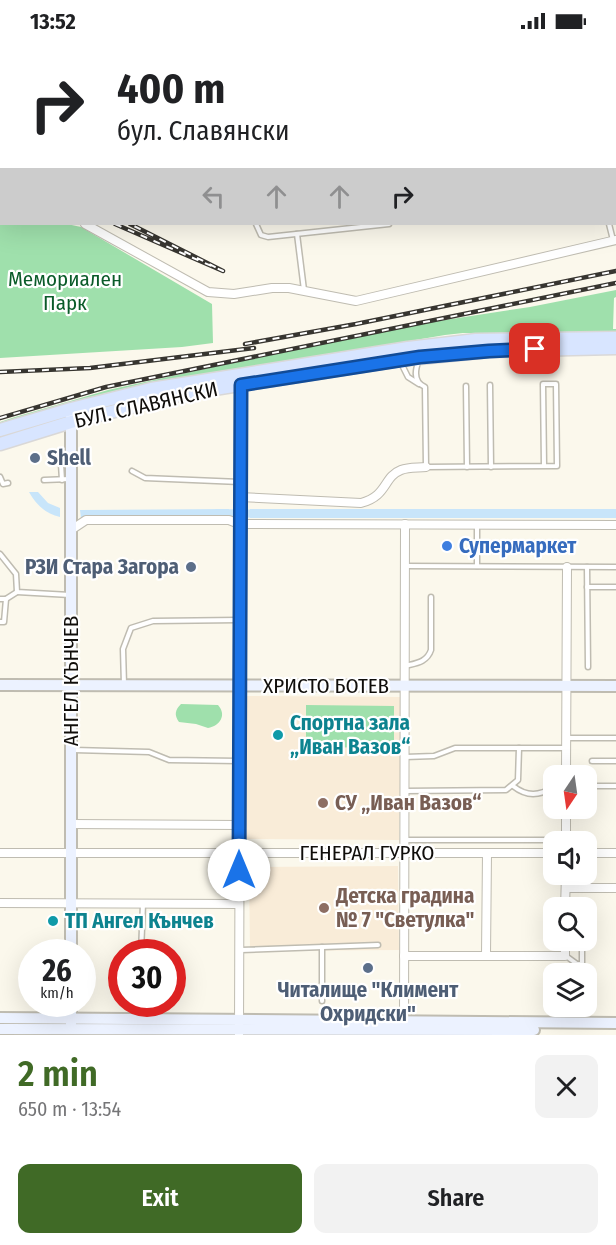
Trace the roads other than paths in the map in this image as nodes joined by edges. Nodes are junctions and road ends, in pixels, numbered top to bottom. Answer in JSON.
{"nodes":[{"id":1,"x":87,"y":225,"type":"edge"},
{"id":2,"x":256,"y":225,"type":"edge"},
{"id":3,"x":380,"y":225,"type":"edge"},
{"id":4,"x":609,"y":225,"type":"edge"},
{"id":5,"x":297,"y":234,"type":"junction"},
{"id":6,"x":614,"y":241,"type":"edge"},
{"id":7,"x":304,"y":291,"type":"junction"},
{"id":8,"x":616,"y":338,"type":"edge"},
{"id":9,"x":616,"y":348,"type":"edge"},
{"id":10,"x":420,"y":357,"type":"junction"},
{"id":11,"x":399,"y":360,"type":"junction"},
{"id":12,"x":241,"y":380,"type":"junction"},
{"id":13,"x":420,"y":385,"type":"junction"},
{"id":14,"x":490,"y":385,"type":"dead end"},
{"id":15,"x":466,"y":386,"type":"dead end"},
{"id":16,"x":71,"y":415,"type":"junction"},
{"id":17,"x":0,"y":430,"type":"edge"},
{"id":18,"x":0,"y":444,"type":"edge"},
{"id":19,"x":61,"y":464,"type":"dead end"},
{"id":20,"x":544,"y":466,"type":"junction"},
{"id":21,"x":426,"y":467,"type":"junction"},
{"id":22,"x":467,"y":467,"type":"junction"},
{"id":23,"x":490,"y":467,"type":"junction"},
{"id":24,"x":132,"y":471,"type":"dead end"},
{"id":25,"x":0,"y":477,"type":"edge"},
{"id":26,"x":66,"y":479,"type":"junction"},
{"id":27,"x":44,"y":480,"type":"dead end"},
{"id":28,"x":240,"y":482,"type":"junction"},
{"id":29,"x":8,"y":483,"type":"dead end"},
{"id":30,"x":240,"y":497,"type":"junction"},
{"id":31,"x":71,"y":519,"type":"junction"},
{"id":32,"x":239,"y":521,"type":"junction"},
{"id":33,"x":405,"y":524,"type":"junction"},
{"id":34,"x":477,"y":525,"type":"junction"},
{"id":35,"x":616,"y":525,"type":"edge"},
{"id":36,"x":0,"y":554,"type":"edge"},
{"id":37,"x":405,"y":566,"type":"junction"},
{"id":38,"x":477,"y":566,"type":"junction"},
{"id":39,"x":567,"y":567,"type":"junction"},
{"id":40,"x":587,"y":567,"type":"junction"},
{"id":41,"x":616,"y":567,"type":"edge"},
{"id":42,"x":587,"y":587,"type":"junction"},
{"id":43,"x":616,"y":587,"type":"edge"},
{"id":44,"x":17,"y":592,"type":"junction"},
{"id":45,"x":71,"y":595,"type":"junction"},
{"id":46,"x":431,"y":597,"type":"dead end"},
{"id":47,"x":0,"y":599,"type":"edge"},
{"id":48,"x":6,"y":599,"type":"junction"},
{"id":49,"x":239,"y":620,"type":"junction"},
{"id":50,"x":0,"y":622,"type":"edge"},
{"id":51,"x":405,"y":666,"type":"junction"},
{"id":52,"x":588,"y":667,"type":"dead end"},
{"id":53,"x":0,"y":685,"type":"edge"},
{"id":54,"x":70,"y":685,"type":"junction"},
{"id":55,"x":124,"y":685,"type":"junction"},
{"id":56,"x":239,"y":685,"type":"junction"},
{"id":57,"x":404,"y":686,"type":"junction"},
{"id":58,"x":567,"y":686,"type":"junction"},
{"id":59,"x":616,"y":686,"type":"edge"},
{"id":60,"x":566,"y":738,"type":"junction"},
{"id":61,"x":616,"y":738,"type":"edge"},
{"id":62,"x":519,"y":748,"type":"junction"},
{"id":63,"x":566,"y":748,"type":"junction"},
{"id":64,"x":71,"y":750,"type":"junction"},
{"id":65,"x":405,"y":757,"type":"junction"},
{"id":66,"x":239,"y":761,"type":"junction"},
{"id":67,"x":592,"y":761,"type":"dead end"},
{"id":68,"x":616,"y":761,"type":"edge"},
{"id":69,"x":566,"y":765,"type":"edge"},
{"id":70,"x":513,"y":786,"type":"junction"},
{"id":71,"x":597,"y":786,"type":"edge"},
{"id":72,"x":616,"y":786,"type":"edge"},
{"id":73,"x":405,"y":791,"type":"junction"},
{"id":74,"x":543,"y":793,"type":"edge"},
{"id":75,"x":71,"y":824,"type":"junction"},
{"id":76,"x":239,"y":825,"type":"junction"},
{"id":77,"x":404,"y":840,"type":"junction"},
{"id":78,"x":543,"y":841,"type":"edge"},
{"id":79,"x":0,"y":853,"type":"edge"},
{"id":80,"x":71,"y":853,"type":"junction"},
{"id":81,"x":239,"y":853,"type":"junction"},
{"id":82,"x":404,"y":853,"type":"junction"},
{"id":83,"x":487,"y":853,"type":"junction"},
{"id":84,"x":543,"y":853,"type":"edge"},
{"id":85,"x":597,"y":853,"type":"edge"},
{"id":86,"x":616,"y":853,"type":"edge"},
{"id":87,"x":566,"y":888,"type":"joint"},
{"id":88,"x":616,"y":888,"type":"edge"},
{"id":89,"x":566,"y":897,"type":"edge"},
{"id":90,"x":0,"y":903,"type":"edge"},
{"id":91,"x":71,"y":903,"type":"junction"},
{"id":92,"x":143,"y":903,"type":"junction"},
{"id":93,"x":239,"y":904,"type":"junction"},
{"id":94,"x":71,"y":939,"type":"edge"},
{"id":95,"x":142,"y":939,"type":"edge"},
{"id":96,"x":378,"y":945,"type":"dead end"},
{"id":97,"x":322,"y":947,"type":"junction"},
{"id":98,"x":239,"y":950,"type":"junction"},
{"id":99,"x":565,"y":951,"type":"edge"},
{"id":100,"x":582,"y":951,"type":"edge"},
{"id":101,"x":486,"y":955,"type":"junction"},
{"id":102,"x":404,"y":956,"type":"junction"},
{"id":103,"x":565,"y":956,"type":"junction"},
{"id":104,"x":322,"y":1001,"type":"dead end"},
{"id":105,"x":0,"y":1018,"type":"edge"},
{"id":106,"x":616,"y":1023,"type":"edge"},
{"id":107,"x":71,"y":1028,"type":"edge"},
{"id":108,"x":239,"y":1028,"type":"edge"},
{"id":109,"x":0,"y":1029,"type":"edge"},
{"id":110,"x":404,"y":1029,"type":"edge"},
{"id":111,"x":616,"y":1030,"type":"edge"}],
"edges":[{"from":1,"to":7,"type":"street"},
{"from":2,"to":5,"type":"lane"},
{"from":3,"to":5,"type":"lane"},
{"from":4,"to":6,"type":"lane"},
{"from":5,"to":7,"type":"lane"},
{"from":6,"to":7,"type":"street"},
{"from":8,"to":12,"type":"main road","name":"БУЛ. СЛАВЯНСКИ"},
{"from":9,"to":10,"type":"main road","name":"БУЛ. СЛАВЯНСКИ"},
{"from":10,"to":11,"type":"main road","name":"БУЛ. СЛАВЯНСКИ"},
{"from":10,"to":13,"type":"lane"},
{"from":11,"to":12,"type":"main road","name":"БУЛ. СЛАВЯНСКИ"},
{"from":11,"to":13,"type":"lane"},
{"from":12,"to":16,"type":"main road","name":"БУЛ. СЛАВЯНСКИ"},
{"from":12,"to":28,"type":"street"},
{"from":13,"to":21,"type":"lane"},
{"from":14,"to":23,"type":"lane"},
{"from":15,"to":22,"type":"lane"},
{"from":16,"to":17,"type":"main road","name":"БУЛ. СЛАВЯНСКИ"},
{"from":16,"to":18,"type":"main road","name":"БУЛ. СЛАВЯНСКИ"},
{"from":16,"to":26,"type":"street","name":"АНГЕЛ КЪНЧЕВ"},
{"from":19,"to":26,"type":"lane"},
{"from":20,"to":20,"type":"lane"},
{"from":20,"to":23,"type":"lane"},
{"from":21,"to":22,"type":"lane"},
{"from":21,"to":30,"type":"street"},
{"from":22,"to":23,"type":"lane"},
{"from":24,"to":28,"type":"lane"},
{"from":25,"to":29,"type":"lane"},
{"from":26,"to":27,"type":"lane"},
{"from":26,"to":31,"type":"street","name":"АНГЕЛ КЪНЧЕВ"},
{"from":28,"to":30,"type":"street"},
{"from":30,"to":32,"type":"street"},
{"from":31,"to":32,"type":"street"},
{"from":31,"to":45,"type":"street","name":"АНГЕЛ КЪНЧЕВ"},
{"from":32,"to":33,"type":"street"},
{"from":32,"to":49,"type":"street"},
{"from":33,"to":34,"type":"street"},
{"from":33,"to":37,"type":"street"},
{"from":34,"to":35,"type":"street"},
{"from":34,"to":38,"type":"lane"},
{"from":36,"to":44,"type":"lane"},
{"from":37,"to":38,"type":"lane"},
{"from":37,"to":51,"type":"street"},
{"from":38,"to":39,"type":"lane"},
{"from":39,"to":40,"type":"lane"},
{"from":39,"to":58,"type":"street"},
{"from":40,"to":41,"type":"lane"},
{"from":40,"to":42,"type":"lane"},
{"from":42,"to":43,"type":"lane"},
{"from":42,"to":52,"type":"lane"},
{"from":44,"to":45,"type":"lane"},
{"from":44,"to":48,"type":"lane"},
{"from":45,"to":54,"type":"street","name":"АНГЕЛ КЪНЧЕВ"},
{"from":46,"to":51,"type":"lane"},
{"from":47,"to":48,"type":"lane"},
{"from":48,"to":50,"type":"lane"},
{"from":49,"to":55,"type":"lane"},
{"from":49,"to":56,"type":"street"},
{"from":51,"to":57,"type":"street"},
{"from":53,"to":54,"type":"street","name":"ХРИСТО БОТЕВ"},
{"from":54,"to":55,"type":"street","name":"ХРИСТО БОТЕВ"},
{"from":54,"to":64,"type":"street","name":"АНГЕЛ КЪНЧЕВ"},
{"from":55,"to":56,"type":"street","name":"ХРИСТО БОТЕВ"},
{"from":56,"to":57,"type":"street","name":"ХРИСТО БОТЕВ"},
{"from":56,"to":66,"type":"street"},
{"from":57,"to":58,"type":"street","name":"ХРИСТО БОТЕВ"},
{"from":57,"to":65,"type":"street"},
{"from":58,"to":59,"type":"street","name":"ХРИСТО БОТЕВ"},
{"from":58,"to":60,"type":"street"},
{"from":60,"to":61,"type":"lane"},
{"from":60,"to":63,"type":"street"},
{"from":62,"to":63,"type":"lane"},
{"from":62,"to":65,"type":"lane"},
{"from":62,"to":70,"type":"lane"},
{"from":63,"to":69,"type":"street"},
{"from":64,"to":66,"type":"lane"},
{"from":64,"to":75,"type":"street","name":"АНГЕЛ КЪНЧЕВ"},
{"from":65,"to":73,"type":"street"},
{"from":66,"to":76,"type":"street"},
{"from":67,"to":68,"type":"lane"},
{"from":70,"to":73,"type":"lane"},
{"from":70,"to":74,"type":"lane"},
{"from":71,"to":72,"type":"lane"},
{"from":73,"to":77,"type":"street"},
{"from":75,"to":76,"type":"street"},
{"from":75,"to":80,"type":"street","name":"АНГЕЛ КЪНЧЕВ"},
{"from":76,"to":81,"type":"street"},
{"from":77,"to":78,"type":"lane"},
{"from":77,"to":82,"type":"street"},
{"from":79,"to":80,"type":"street","name":"ГЕНЕРАЛ ГУРКО"},
{"from":80,"to":81,"type":"street","name":"ГЕНЕРАЛ ГУРКО"},
{"from":80,"to":91,"type":"street","name":"АНГЕЛ КЪНЧЕВ"},
{"from":81,"to":82,"type":"street","name":"ГЕНЕРАЛ ГУРКО"},
{"from":81,"to":93,"type":"street"},
{"from":82,"to":83,"type":"street","name":"ГЕНЕРАЛ ГУРКО"},
{"from":82,"to":102,"type":"street"},
{"from":83,"to":84,"type":"street","name":"ГЕНЕРАЛ ГУРКО"},
{"from":83,"to":101,"type":"street"},
{"from":85,"to":86,"type":"street"},
{"from":87,"to":88,"type":"street"},
{"from":87,"to":89,"type":"street"},
{"from":90,"to":91,"type":"street"},
{"from":91,"to":92,"type":"street"},
{"from":91,"to":94,"type":"street","name":"АНГЕЛ КЪНЧЕВ"},
{"from":92,"to":93,"type":"street"},
{"from":92,"to":95,"type":"lane"},
{"from":93,"to":98,"type":"street"},
{"from":96,"to":97,"type":"lane"},
{"from":97,"to":98,"type":"lane"},
{"from":97,"to":104,"type":"lane"},
{"from":98,"to":108,"type":"street"},
{"from":99,"to":103,"type":"street"},
{"from":100,"to":103,"type":"lane"},
{"from":101,"to":102,"type":"street"},
{"from":101,"to":103,"type":"street"},
{"from":102,"to":110,"type":"street"},
{"from":105,"to":107,"type":"street"},
{"from":106,"to":110,"type":"street"},
{"from":107,"to":108,"type":"street"},
{"from":107,"to":109,"type":"street"},
{"from":108,"to":110,"type":"street"},
{"from":110,"to":111,"type":"street"}]}
